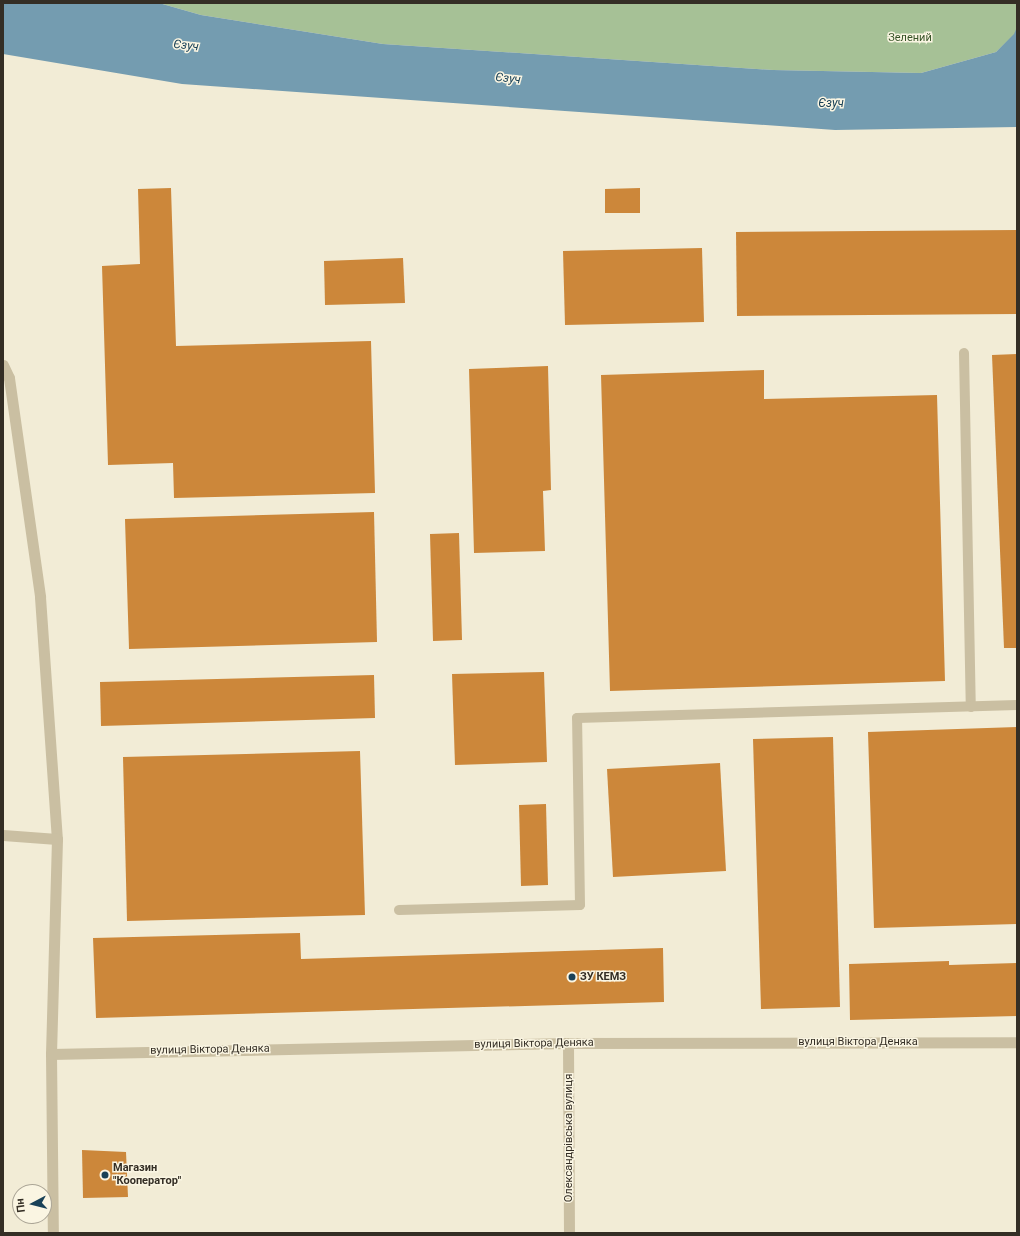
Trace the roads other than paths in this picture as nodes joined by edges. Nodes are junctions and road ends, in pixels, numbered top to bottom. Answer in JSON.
{"nodes":[{"id":1,"x":964,"y":353,"type":"dead end"},
{"id":2,"x":3,"y":365,"type":"edge"},
{"id":3,"x":1017,"y":705,"type":"edge"},
{"id":4,"x":971,"y":706,"type":"junction"},
{"id":5,"x":3,"y":835,"type":"edge"},
{"id":6,"x":57,"y":839,"type":"junction"},
{"id":7,"x":399,"y":910,"type":"dead end"},
{"id":8,"x":1017,"y":1042,"type":"edge"},
{"id":9,"x":568,"y":1043,"type":"junction"},
{"id":10,"x":51,"y":1054,"type":"junction"},
{"id":11,"x":53,"y":1233,"type":"edge"},
{"id":12,"x":569,"y":1233,"type":"edge"}],
"edges":[{"from":1,"to":4,"type":"lane"},
{"from":2,"to":6,"type":"street"},
{"from":3,"to":4,"type":"lane"},
{"from":4,"to":7,"type":"lane"},
{"from":5,"to":6,"type":"street"},
{"from":6,"to":10,"type":"street"},
{"from":8,"to":9,"type":"street","name":"вулиця Віктора Деняка"},
{"from":9,"to":10,"type":"street","name":"вулиця Віктора Деняка"},
{"from":9,"to":12,"type":"street","name":"Олександрівська вулиця"},
{"from":10,"to":11,"type":"street"}]}
